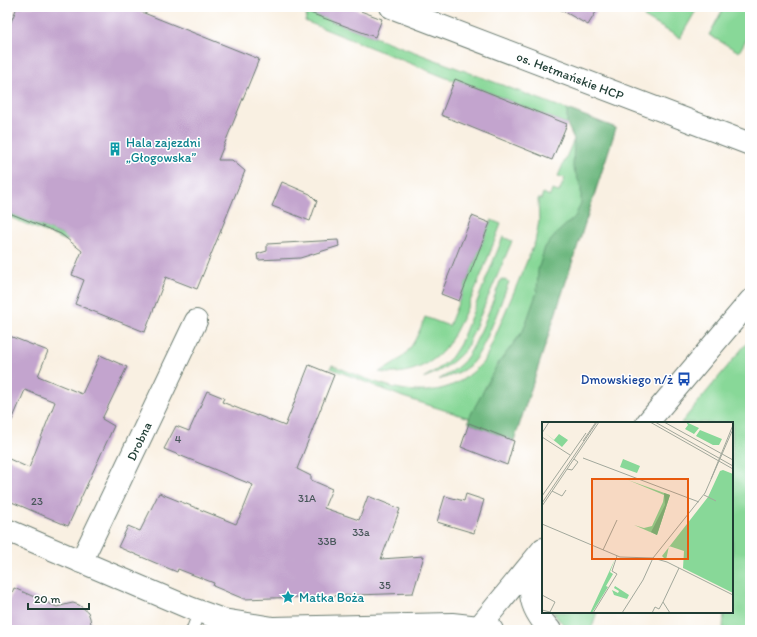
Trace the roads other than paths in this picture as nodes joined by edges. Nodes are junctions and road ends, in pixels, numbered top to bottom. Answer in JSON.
{"nodes":[{"id":1,"x":391,"y":7,"type":"edge"},
{"id":2,"x":750,"y":144,"type":"edge"},
{"id":3,"x":750,"y":301,"type":"edge"},
{"id":4,"x":196,"y":321,"type":"dead end"},
{"id":5,"x":648,"y":422,"type":"edge"},
{"id":6,"x":7,"y":530,"type":"edge"},
{"id":7,"x":541,"y":550,"type":"edge"},
{"id":8,"x":81,"y":562,"type":"junction"},
{"id":9,"x":196,"y":621,"type":"edge"},
{"id":10,"x":483,"y":629,"type":"edge"},
{"id":11,"x":550,"y":630,"type":"edge"}],
"edges":[{"from":1,"to":2,"type":"street","name":"os. Hetmańskie HCP"},
{"from":3,"to":5,"type":"street"},
{"from":4,"to":8,"type":"street","name":"Drobna"},
{"from":6,"to":8,"type":"street"},
{"from":7,"to":10,"type":"street"},
{"from":7,"to":11,"type":"street"},
{"from":8,"to":9,"type":"street"},
{"from":9,"to":10,"type":"street"}]}
